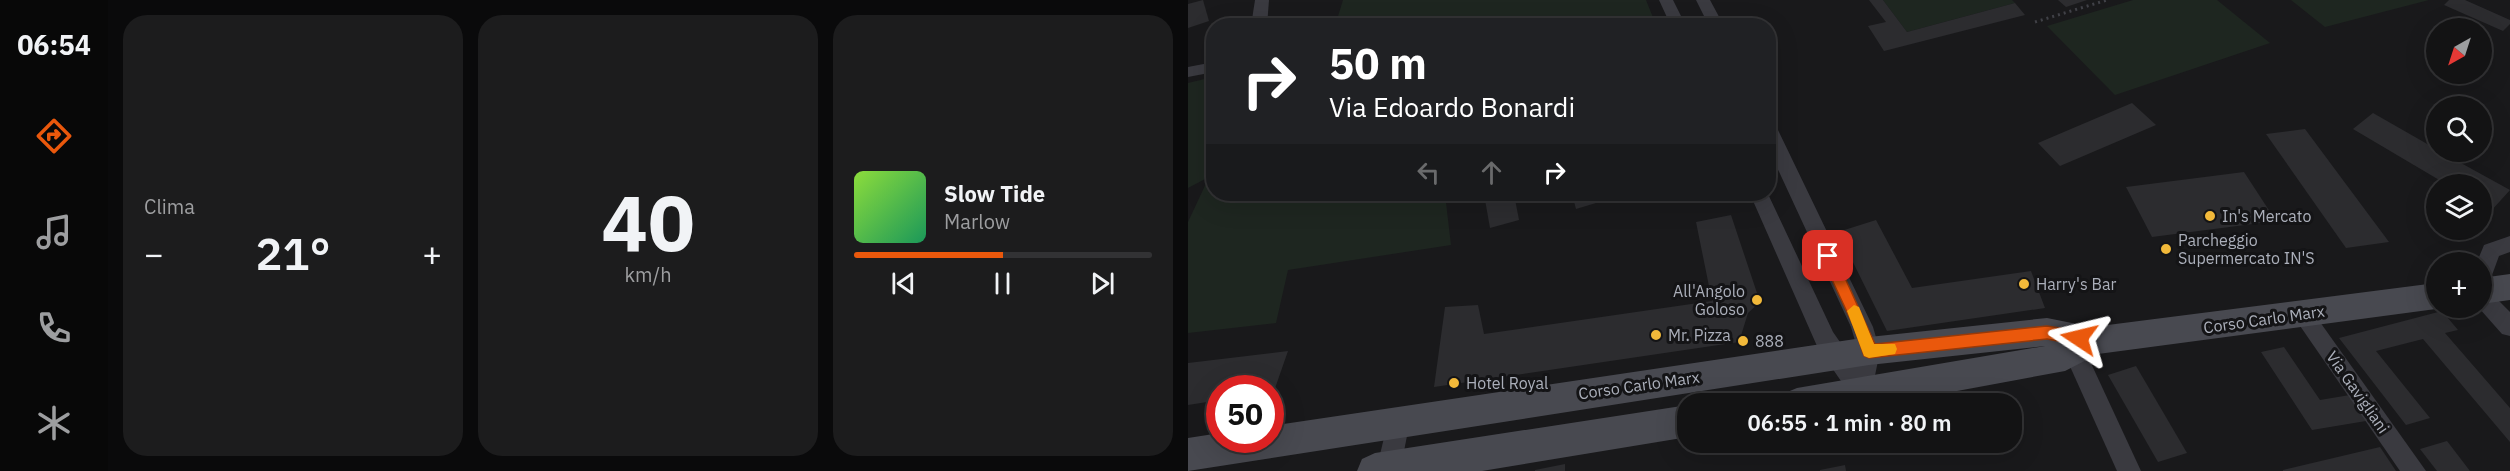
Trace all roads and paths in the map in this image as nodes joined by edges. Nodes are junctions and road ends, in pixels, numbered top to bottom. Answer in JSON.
{"nodes":[{"id":1,"x":1262,"y":0,"type":"edge"},
{"id":2,"x":1666,"y":0,"type":"edge"},
{"id":3,"x":1703,"y":0,"type":"edge"},
{"id":4,"x":2107,"y":0,"type":"edge"},
{"id":5,"x":1260,"y":18,"type":"edge"},
{"id":6,"x":1675,"y":18,"type":"edge"},
{"id":7,"x":1713,"y":18,"type":"edge"},
{"id":8,"x":2035,"y":22,"type":"dead end"},
{"id":9,"x":1206,"y":69,"type":"edge"},
{"id":10,"x":1188,"y":72,"type":"edge"},
{"id":11,"x":1776,"y":145,"type":"edge"},
{"id":12,"x":1762,"y":201,"type":"edge"},
{"id":13,"x":2510,"y":244,"type":"edge"},
{"id":14,"x":2491,"y":252,"type":"edge"},
{"id":15,"x":2510,"y":287,"type":"edge"},
{"id":16,"x":2492,"y":289,"type":"edge"},
{"id":17,"x":2426,"y":297,"type":"edge"},
{"id":18,"x":2492,"y":308,"type":"edge"},
{"id":19,"x":2303,"y":314,"type":"junction"},
{"id":20,"x":2510,"y":327,"type":"edge"},
{"id":21,"x":2084,"y":347,"type":"junction"},
{"id":22,"x":1869,"y":351,"type":"junction"},
{"id":23,"x":1836,"y":356,"type":"junction"},
{"id":24,"x":1862,"y":393,"type":"junction"},
{"id":25,"x":1398,"y":421,"type":"junction"},
{"id":26,"x":1677,"y":423,"type":"edge"},
{"id":27,"x":1188,"y":455,"type":"edge"},
{"id":28,"x":1384,"y":470,"type":"edge"},
{"id":29,"x":2129,"y":471,"type":"edge"},
{"id":30,"x":2414,"y":471,"type":"edge"}],
"edges":[{"from":1,"to":5,"type":"street"},
{"from":2,"to":6,"type":"street"},
{"from":3,"to":7,"type":"street"},
{"from":4,"to":8,"type":"path"},
{"from":9,"to":10,"type":"street"},
{"from":11,"to":22,"type":"street"},
{"from":12,"to":23,"type":"street"},
{"from":13,"to":14,"type":"street"},
{"from":15,"to":16,"type":"main road"},
{"from":17,"to":19,"type":"main road","name":"Corso Carlo Marx"},
{"from":18,"to":20,"type":"street"},
{"from":19,"to":21,"type":"main road","name":"Corso Carlo Marx"},
{"from":19,"to":30,"type":"street","name":"Via Gavigliani"},
{"from":21,"to":22,"type":"main road","name":"Corso Carlo Marx"},
{"from":21,"to":24,"type":"main road","name":"Corso Carlo Marx"},
{"from":21,"to":29,"type":"street"},
{"from":22,"to":23,"type":"main road","name":"Corso Carlo Marx"},
{"from":22,"to":24,"type":"street"},
{"from":23,"to":24,"type":"street"},
{"from":23,"to":25,"type":"main road","name":"Corso Carlo Marx"},
{"from":25,"to":27,"type":"main road","name":"Corso Carlo Marx"},
{"from":25,"to":28,"type":"street"},
{"from":26,"to":28,"type":"main road"}]}
